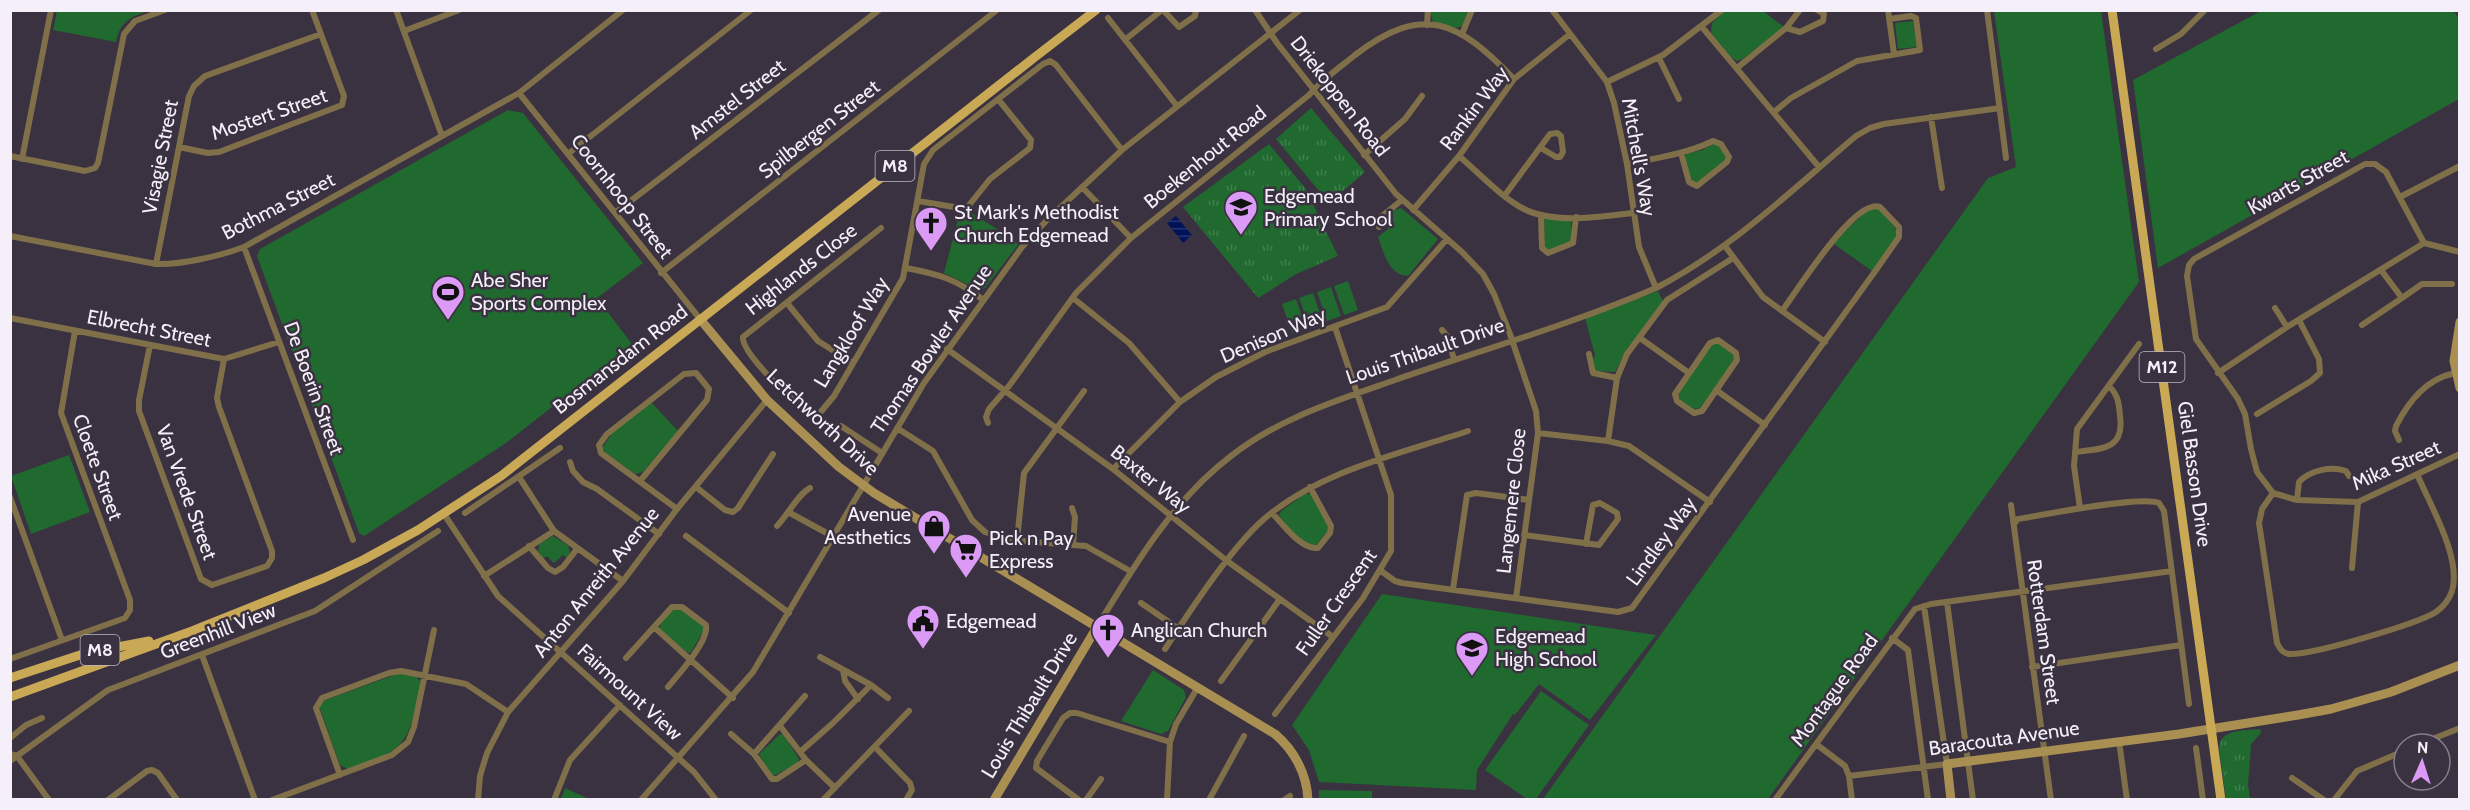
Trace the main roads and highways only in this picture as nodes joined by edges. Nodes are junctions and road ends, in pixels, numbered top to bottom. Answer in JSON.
{"nodes":[{"id":1,"x":1087,"y":10,"type":"edge"},
{"id":2,"x":1096,"y":10,"type":"edge"},
{"id":3,"x":2112,"y":10,"type":"edge"},
{"id":4,"x":1035,"y":57,"type":"junction"},
{"id":5,"x":192,"y":631,"type":"junction"},
{"id":6,"x":10,"y":678,"type":"edge"},
{"id":7,"x":10,"y":697,"type":"edge"},
{"id":8,"x":2221,"y":800,"type":"edge"}],
"edges":[{"from":1,"to":4,"type":"main road","name":"Bosmansdam Road","number":"M8"},
{"from":2,"to":4,"type":"main road","name":"Bosmansdam Road","number":"M8"},
{"from":3,"to":8,"type":"main road","name":"Giel Basson Drive","number":"M12"},
{"from":4,"to":5,"type":"main road","name":"Bosmansdam Road","number":"M8"},
{"from":5,"to":6,"type":"main road","name":"Bosmansdam Road","number":"M8"},
{"from":5,"to":7,"type":"main road","name":"Bosmansdam Road","number":"M8"}]}
